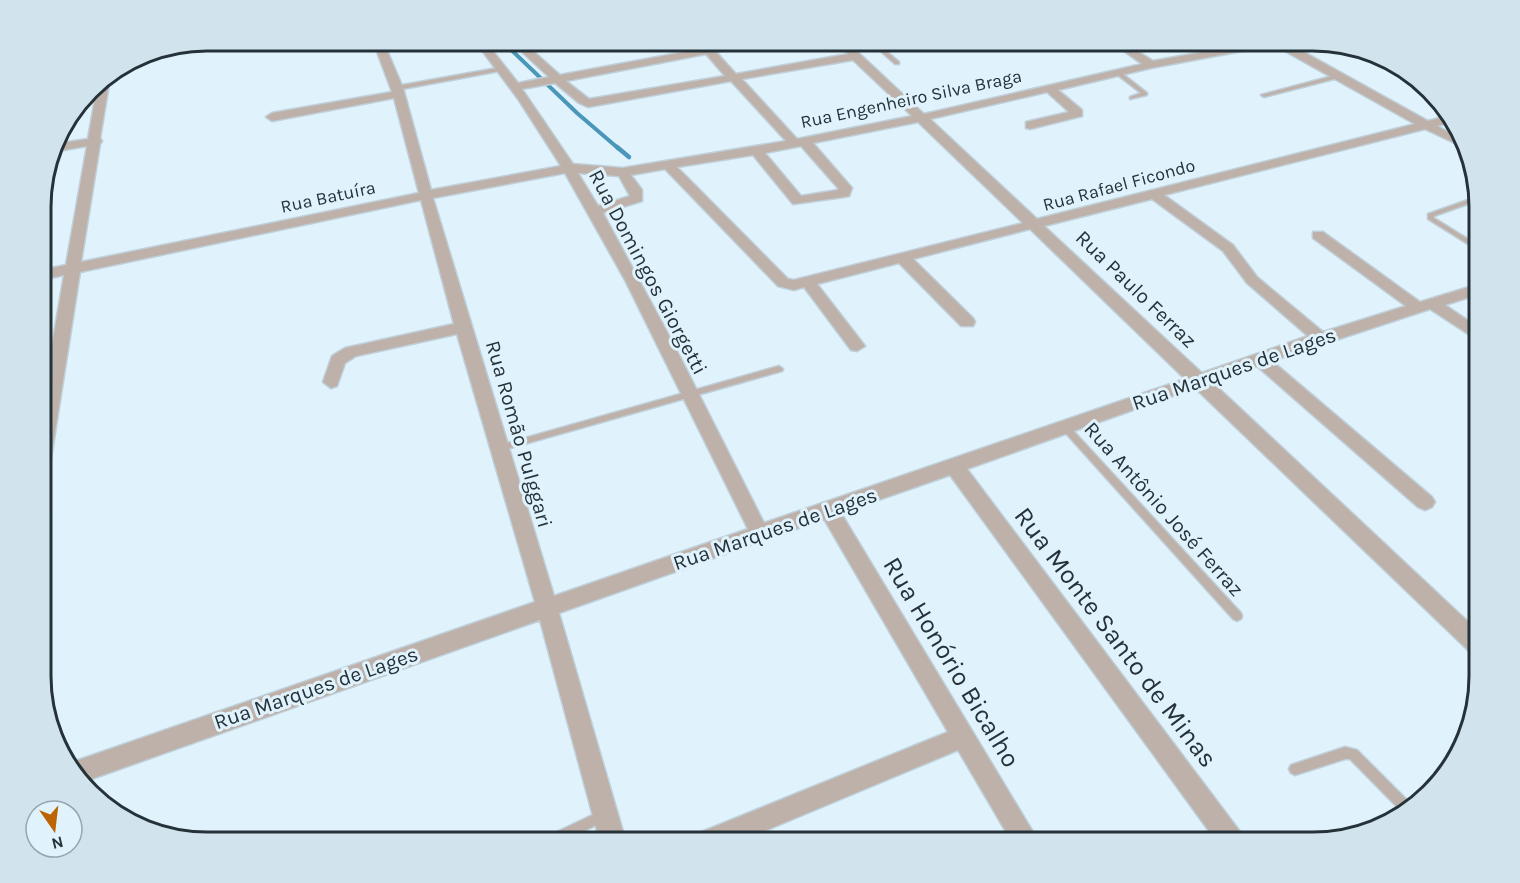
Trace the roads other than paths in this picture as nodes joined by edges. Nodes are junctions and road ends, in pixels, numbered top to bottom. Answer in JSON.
{"nodes":[{"id":1,"x":382,"y":51,"type":"edge"},
{"id":2,"x":489,"y":51,"type":"edge"},
{"id":3,"x":527,"y":51,"type":"edge"},
{"id":4,"x":703,"y":51,"type":"edge"},
{"id":5,"x":709,"y":51,"type":"edge"},
{"id":6,"x":851,"y":51,"type":"edge"},
{"id":7,"x":884,"y":51,"type":"edge"},
{"id":8,"x":1131,"y":51,"type":"edge"},
{"id":9,"x":1221,"y":51,"type":"edge"},
{"id":10,"x":1294,"y":51,"type":"edge"},
{"id":11,"x":856,"y":56,"type":"junction"},
{"id":12,"x":897,"y":63,"type":"dead end"},
{"id":13,"x":1150,"y":64,"type":"junction"},
{"id":14,"x":503,"y":69,"type":"junction"},
{"id":15,"x":1117,"y":72,"type":"junction"},
{"id":16,"x":1340,"y":76,"type":"junction"},
{"id":17,"x":733,"y":78,"type":"junction"},
{"id":18,"x":556,"y":79,"type":"junction"},
{"id":19,"x":516,"y":87,"type":"junction"},
{"id":20,"x":1049,"y":88,"type":"junction"},
{"id":21,"x":398,"y":91,"type":"junction"},
{"id":22,"x":102,"y":92,"type":"edge"},
{"id":23,"x":1264,"y":95,"type":"dead end"},
{"id":24,"x":1132,"y":99,"type":"dead end"},
{"id":25,"x":272,"y":117,"type":"dead end"},
{"id":26,"x":920,"y":118,"type":"junction"},
{"id":27,"x":1442,"y":120,"type":"edge"},
{"id":28,"x":1426,"y":124,"type":"junction"},
{"id":29,"x":1030,"y":125,"type":"dead end"},
{"id":30,"x":1454,"y":140,"type":"edge"},
{"id":31,"x":96,"y":141,"type":"junction"},
{"id":32,"x":799,"y":142,"type":"junction"},
{"id":33,"x":63,"y":146,"type":"edge"},
{"id":34,"x":756,"y":151,"type":"junction"},
{"id":35,"x":668,"y":165,"type":"junction"},
{"id":36,"x":569,"y":168,"type":"junction"},
{"id":37,"x":623,"y":172,"type":"junction"},
{"id":38,"x":1154,"y":194,"type":"junction"},
{"id":39,"x":426,"y":195,"type":"junction"},
{"id":40,"x":1469,"y":201,"type":"edge"},
{"id":41,"x":596,"y":211,"type":"junction"},
{"id":42,"x":1034,"y":225,"type":"junction"},
{"id":43,"x":1318,"y":235,"type":"dead end"},
{"id":44,"x":1469,"y":243,"type":"edge"},
{"id":45,"x":903,"y":258,"type":"junction"},
{"id":46,"x":73,"y":269,"type":"junction"},
{"id":47,"x":51,"y":273,"type":"edge"},
{"id":48,"x":801,"y":283,"type":"junction"},
{"id":49,"x":1469,"y":292,"type":"edge"},
{"id":50,"x":1426,"y":306,"type":"junction"},
{"id":51,"x":967,"y":322,"type":"dead end"},
{"id":52,"x":464,"y":327,"type":"junction"},
{"id":53,"x":1469,"y":330,"type":"edge"},
{"id":54,"x":1320,"y":339,"type":"junction"},
{"id":55,"x":857,"y":346,"type":"dead end"},
{"id":56,"x":1261,"y":360,"type":"junction"},
{"id":57,"x":779,"y":369,"type":"dead end"},
{"id":58,"x":331,"y":381,"type":"dead end"},
{"id":59,"x":1197,"y":381,"type":"junction"},
{"id":60,"x":51,"y":391,"type":"edge"},
{"id":61,"x":688,"y":394,"type":"junction"},
{"id":62,"x":1065,"y":427,"type":"junction"},
{"id":63,"x":500,"y":448,"type":"junction"},
{"id":64,"x":955,"y":467,"type":"junction"},
{"id":65,"x":1425,"y":502,"type":"dead end"},
{"id":66,"x":829,"y":511,"type":"junction"},
{"id":67,"x":760,"y":534,"type":"junction"},
{"id":68,"x":547,"y":607,"type":"junction"},
{"id":69,"x":1237,"y":616,"type":"dead end"},
{"id":70,"x":1469,"y":637,"type":"edge"},
{"id":71,"x":963,"y":737,"type":"junction"},
{"id":72,"x":1295,"y":769,"type":"dead end"},
{"id":73,"x":82,"y":770,"type":"edge"},
{"id":74,"x":1402,"y":804,"type":"edge"},
{"id":75,"x":605,"y":815,"type":"junction"},
{"id":76,"x":569,"y":832,"type":"edge"},
{"id":77,"x":610,"y":832,"type":"edge"},
{"id":78,"x":732,"y":832,"type":"edge"},
{"id":79,"x":1020,"y":832,"type":"edge"},
{"id":80,"x":1225,"y":832,"type":"edge"}],
"edges":[{"from":1,"to":21,"type":"street","name":"Rua Romão Pulggari"},
{"from":2,"to":14,"type":"street","name":"Rua Domingos Giorgetti"},
{"from":3,"to":18,"type":"street"},
{"from":4,"to":18,"type":"street"},
{"from":5,"to":17,"type":"street"},
{"from":6,"to":11,"type":"street","name":"Rua Paulo Ferraz"},
{"from":7,"to":12,"type":"lane"},
{"from":8,"to":13,"type":"street"},
{"from":9,"to":13,"type":"street","name":"Rua Engenheiro Silva Braga"},
{"from":10,"to":16,"type":"street"},
{"from":11,"to":17,"type":"street"},
{"from":11,"to":26,"type":"street","name":"Rua Paulo Ferraz"},
{"from":13,"to":15,"type":"street","name":"Rua Engenheiro Silva Braga"},
{"from":14,"to":19,"type":"street","name":"Rua Domingos Giorgetti"},
{"from":14,"to":21,"type":"lane"},
{"from":15,"to":20,"type":"street","name":"Rua Engenheiro Silva Braga"},
{"from":15,"to":24,"type":"lane"},
{"from":16,"to":23,"type":"lane"},
{"from":16,"to":28,"type":"street"},
{"from":17,"to":18,"type":"street"},
{"from":17,"to":32,"type":"street"},
{"from":18,"to":19,"type":"street"},
{"from":19,"to":36,"type":"street","name":"Rua Domingos Giorgetti"},
{"from":20,"to":26,"type":"street","name":"Rua Engenheiro Silva Braga"},
{"from":20,"to":29,"type":"street"},
{"from":21,"to":25,"type":"street"},
{"from":21,"to":39,"type":"street","name":"Rua Romão Pulggari"},
{"from":22,"to":31,"type":"street"},
{"from":26,"to":32,"type":"street","name":"Rua Engenheiro Silva Braga"},
{"from":26,"to":42,"type":"street","name":"Rua Paulo Ferraz"},
{"from":27,"to":28,"type":"street","name":"Rua Rafael Ficondo"},
{"from":28,"to":30,"type":"street"},
{"from":28,"to":38,"type":"street","name":"Rua Rafael Ficondo"},
{"from":31,"to":33,"type":"street"},
{"from":31,"to":46,"type":"street"},
{"from":32,"to":34,"type":"street","name":"Rua Engenheiro Silva Braga"},
{"from":32,"to":34,"type":"street"},
{"from":34,"to":35,"type":"street","name":"Rua Engenheiro Silva Braga"},
{"from":35,"to":37,"type":"street","name":"Rua Engenheiro Silva Braga"},
{"from":35,"to":48,"type":"street"},
{"from":36,"to":37,"type":"street","name":"Rua Batuíra"},
{"from":36,"to":39,"type":"street","name":"Rua Batuíra"},
{"from":36,"to":41,"type":"street","name":"Rua Domingos Giorgetti"},
{"from":37,"to":41,"type":"street"},
{"from":38,"to":42,"type":"street","name":"Rua Rafael Ficondo"},
{"from":38,"to":54,"type":"street"},
{"from":39,"to":46,"type":"street","name":"Rua Batuíra"},
{"from":39,"to":52,"type":"street","name":"Rua Romão Pulggari"},
{"from":40,"to":44,"type":"lane"},
{"from":41,"to":61,"type":"street","name":"Rua Domingos Giorgetti"},
{"from":42,"to":45,"type":"street","name":"Rua Rafael Ficondo"},
{"from":42,"to":59,"type":"street","name":"Rua Paulo Ferraz"},
{"from":43,"to":50,"type":"street"},
{"from":45,"to":48,"type":"street","name":"Rua Rafael Ficondo"},
{"from":45,"to":51,"type":"street"},
{"from":46,"to":47,"type":"street","name":"Rua Batuíra"},
{"from":46,"to":60,"type":"street"},
{"from":48,"to":55,"type":"street"},
{"from":49,"to":50,"type":"street","name":"Rua Marques de Lages"},
{"from":50,"to":53,"type":"street"},
{"from":50,"to":54,"type":"street","name":"Rua Marques de Lages"},
{"from":52,"to":58,"type":"street"},
{"from":52,"to":63,"type":"street","name":"Rua Romão Pulggari"},
{"from":54,"to":56,"type":"street","name":"Rua Marques de Lages"},
{"from":56,"to":59,"type":"street","name":"Rua Marques de Lages"},
{"from":56,"to":65,"type":"street"},
{"from":57,"to":61,"type":"lane"},
{"from":59,"to":62,"type":"street","name":"Rua Marques de Lages"},
{"from":59,"to":70,"type":"street","name":"Rua Paulo Ferraz"},
{"from":61,"to":63,"type":"lane"},
{"from":61,"to":67,"type":"street","name":"Rua Domingos Giorgetti"},
{"from":62,"to":64,"type":"street","name":"Rua Marques de Lages"},
{"from":62,"to":69,"type":"lane","name":"Rua Antônio José Ferraz"},
{"from":63,"to":68,"type":"street","name":"Rua Romão Pulggari"},
{"from":64,"to":66,"type":"street","name":"Rua Marques de Lages"},
{"from":64,"to":80,"type":"street","name":"Rua Monte Santo de Minas"},
{"from":66,"to":67,"type":"street","name":"Rua Marques de Lages"},
{"from":66,"to":71,"type":"street","name":"Rua Honório Bicalho"},
{"from":67,"to":68,"type":"street","name":"Rua Marques de Lages"},
{"from":68,"to":73,"type":"street","name":"Rua Marques de Lages"},
{"from":68,"to":75,"type":"street","name":"Rua Romão Pulggari"},
{"from":71,"to":78,"type":"street"},
{"from":71,"to":79,"type":"street","name":"Rua Honório Bicalho"},
{"from":72,"to":74,"type":"lane"},
{"from":75,"to":76,"type":"lane"},
{"from":75,"to":77,"type":"street","name":"Rua Romão Pulggari"}]}
